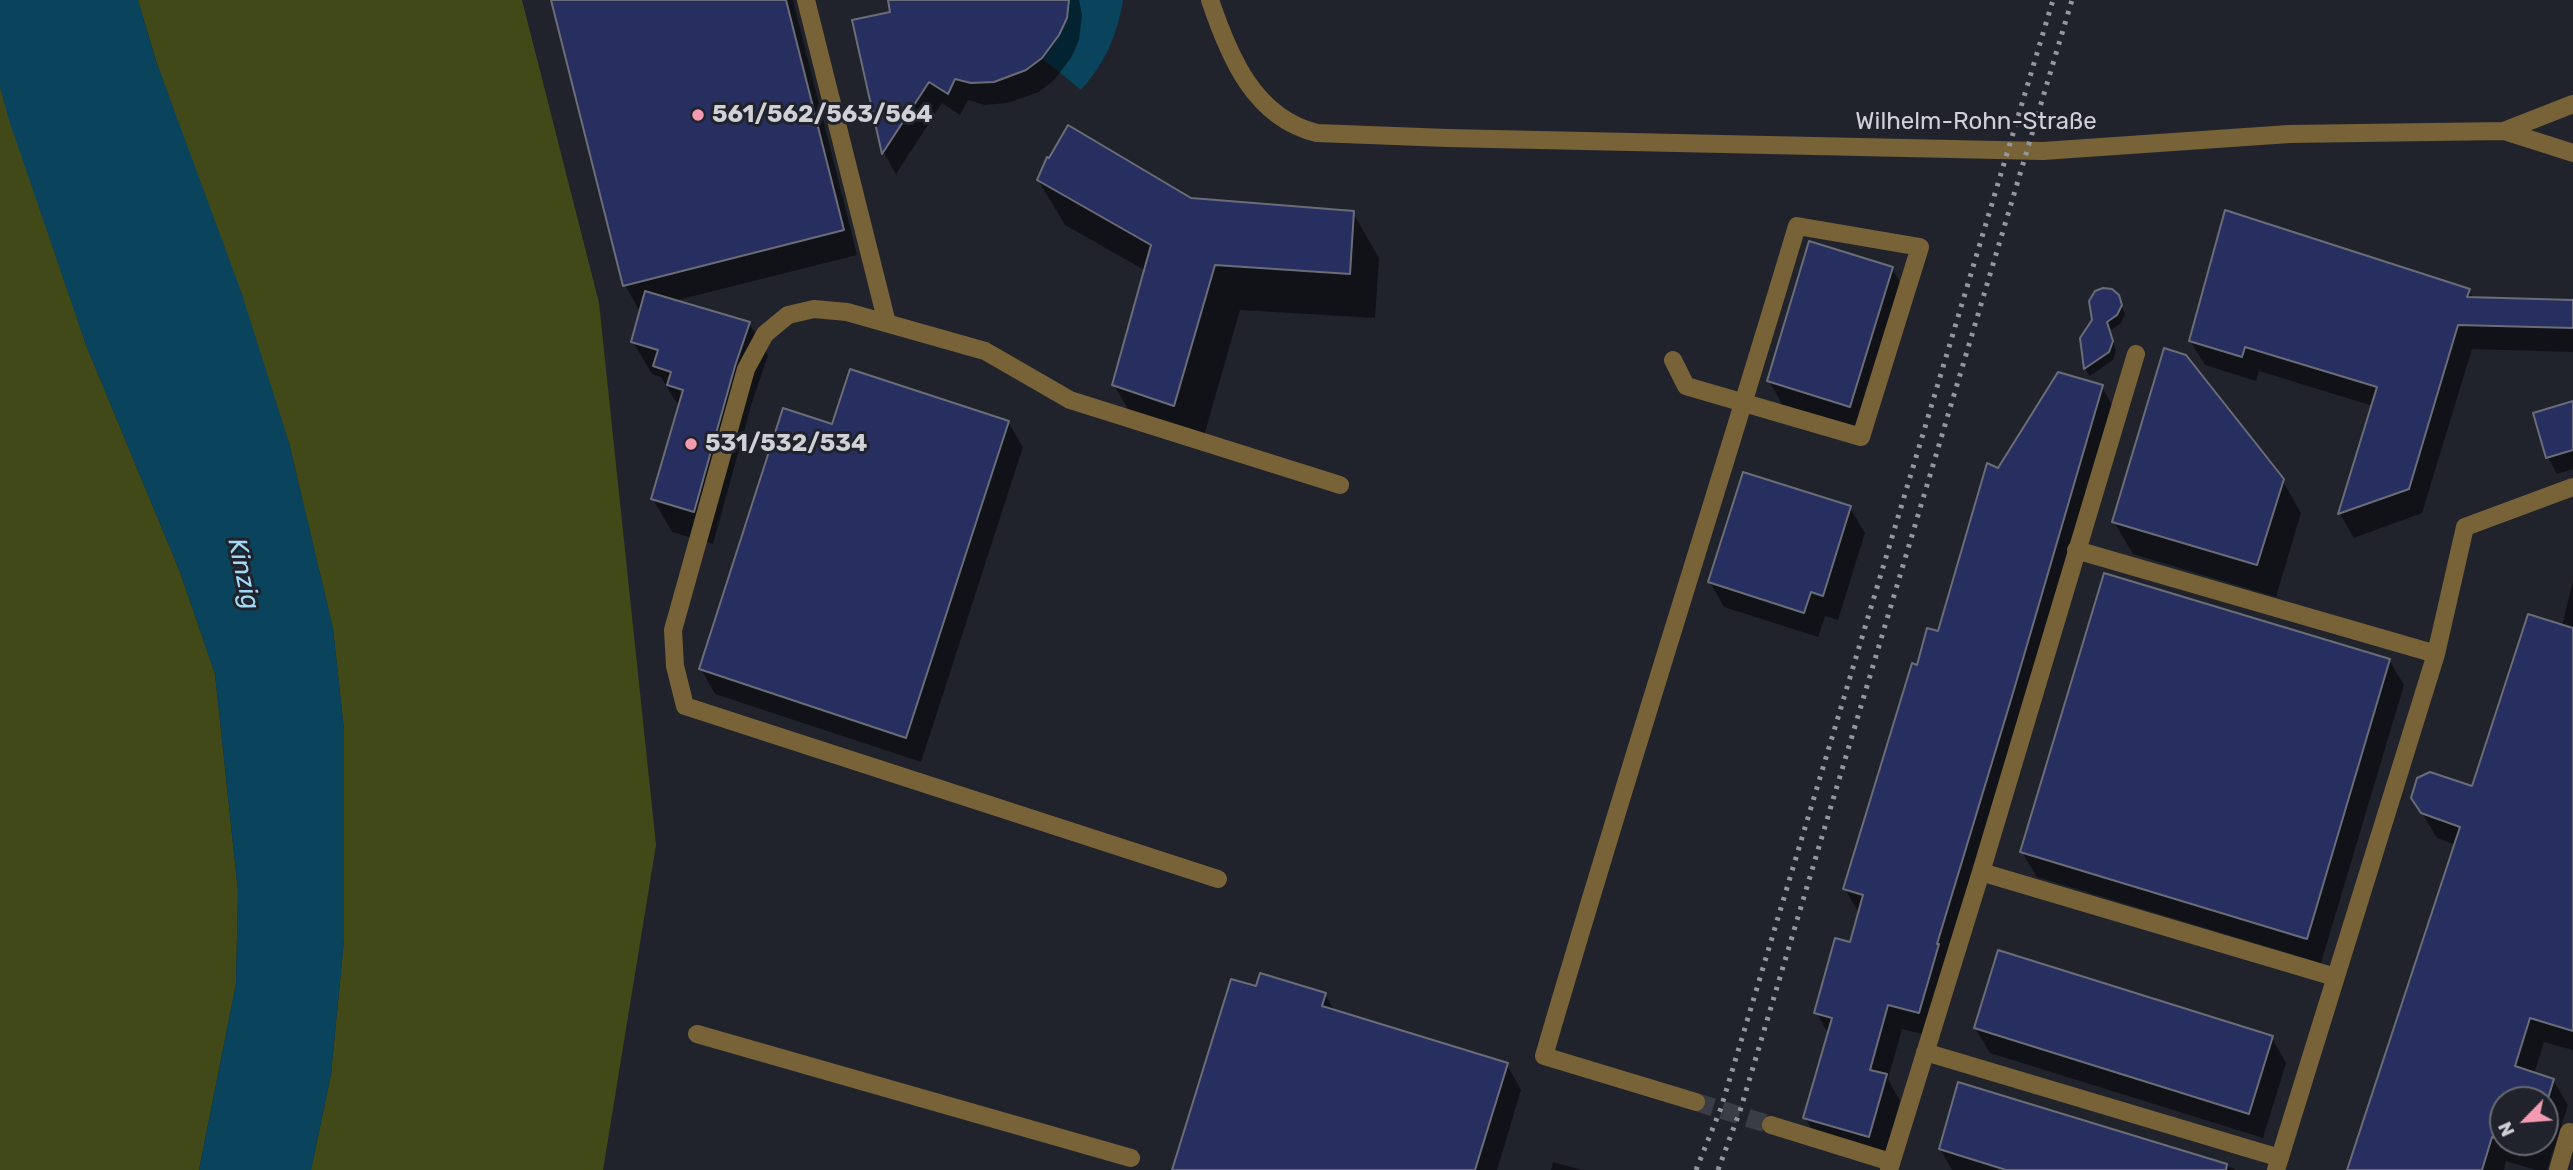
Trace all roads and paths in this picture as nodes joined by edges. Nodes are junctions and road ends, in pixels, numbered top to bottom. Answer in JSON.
{"nodes":[{"id":1,"x":806,"y":0,"type":"edge"},
{"id":2,"x":1210,"y":0,"type":"edge"},
{"id":3,"x":2573,"y":104,"type":"edge"},
{"id":4,"x":2504,"y":131,"type":"junction"},
{"id":5,"x":2571,"y":152,"type":"edge"},
{"id":6,"x":887,"y":323,"type":"junction"},
{"id":7,"x":2136,"y":355,"type":"dead end"},
{"id":8,"x":1673,"y":360,"type":"dead end"},
{"id":9,"x":1744,"y":403,"type":"junction"},
{"id":10,"x":1340,"y":485,"type":"dead end"},
{"id":11,"x":2573,"y":487,"type":"edge"},
{"id":12,"x":2076,"y":550,"type":"junction"},
{"id":13,"x":2436,"y":654,"type":"junction"},
{"id":14,"x":1981,"y":872,"type":"junction"},
{"id":15,"x":1218,"y":879,"type":"dead end"},
{"id":16,"x":2335,"y":977,"type":"junction"},
{"id":17,"x":697,"y":1034,"type":"dead end"},
{"id":18,"x":1925,"y":1052,"type":"junction"},
{"id":19,"x":1696,"y":1102,"type":"tunnel mouth"},
{"id":20,"x":1771,"y":1125,"type":"tunnel mouth"},
{"id":21,"x":2573,"y":1133,"type":"edge"},
{"id":22,"x":1131,"y":1158,"type":"dead end"},
{"id":23,"x":2278,"y":1164,"type":"edge"},
{"id":24,"x":1890,"y":1166,"type":"edge"},
{"id":25,"x":2558,"y":1170,"type":"edge"}],
"edges":[{"from":1,"to":6,"type":"street"},
{"from":2,"to":4,"type":"street","name":"Wilhelm-Rohn-Straße"},
{"from":3,"to":4,"type":"street","name":"Wilhelm-Rohn-Straße"},
{"from":4,"to":5,"type":"street","name":"Wilhelm-Rohn-Straße"},
{"from":6,"to":10,"type":"street"},
{"from":6,"to":15,"type":"street"},
{"from":7,"to":12,"type":"street"},
{"from":8,"to":9,"type":"street"},
{"from":9,"to":9,"type":"street"},
{"from":9,"to":19,"type":"street"},
{"from":11,"to":13,"type":"street"},
{"from":12,"to":13,"type":"street"},
{"from":12,"to":14,"type":"street"},
{"from":13,"to":16,"type":"street"},
{"from":14,"to":16,"type":"street"},
{"from":14,"to":18,"type":"street"},
{"from":16,"to":23,"type":"street"},
{"from":17,"to":22,"type":"street"},
{"from":18,"to":23,"type":"street"},
{"from":18,"to":24,"type":"street"},
{"from":20,"to":24,"type":"street"},
{"from":21,"to":25,"type":"street"}]}
